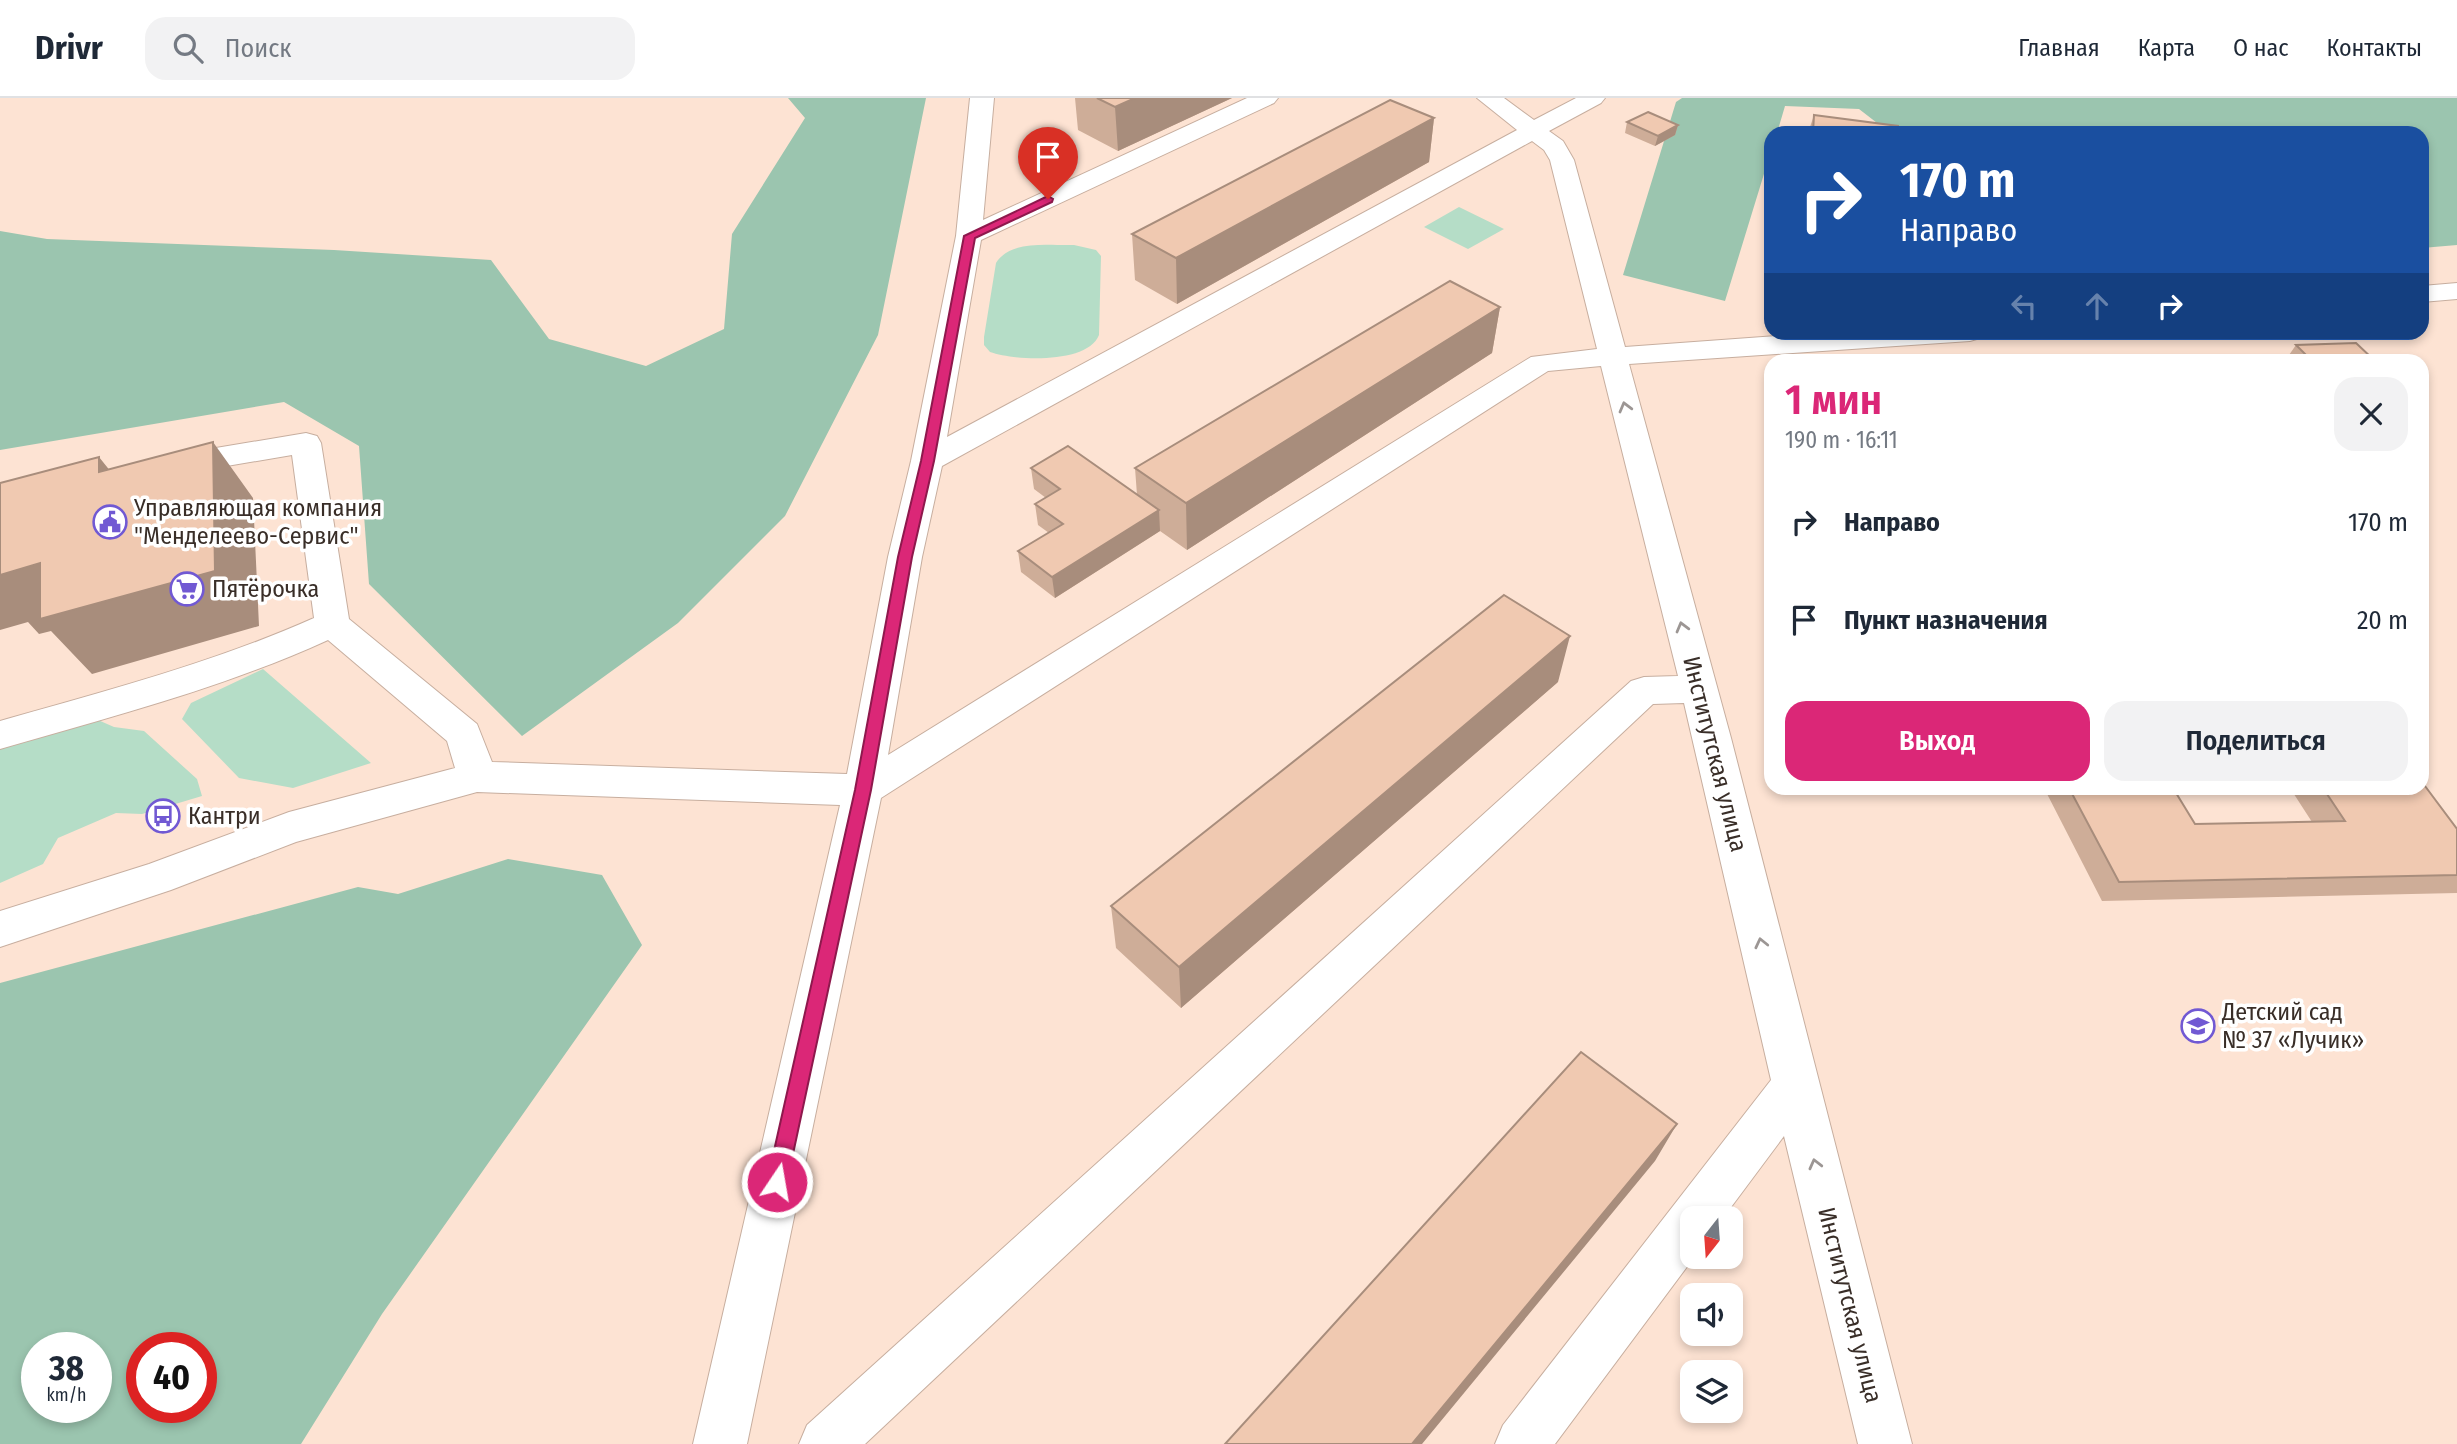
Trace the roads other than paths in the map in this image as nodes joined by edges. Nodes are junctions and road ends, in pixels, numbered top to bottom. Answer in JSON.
{"nodes":[{"id":1,"x":982,"y":98,"type":"edge"},
{"id":2,"x":1266,"y":98,"type":"edge"},
{"id":3,"x":1489,"y":98,"type":"edge"},
{"id":4,"x":1593,"y":98,"type":"edge"},
{"id":5,"x":1534,"y":132,"type":"junction"},
{"id":6,"x":970,"y":236,"type":"junction"},
{"id":7,"x":2457,"y":290,"type":"edge"},
{"id":8,"x":2429,"y":293,"type":"edge"},
{"id":9,"x":1855,"y":340,"type":"edge"},
{"id":10,"x":1612,"y":357,"type":"junction"},
{"id":11,"x":927,"y":461,"type":"junction"},
{"id":12,"x":150,"y":469,"type":"edge"},
{"id":13,"x":332,"y":624,"type":"junction"},
{"id":14,"x":1699,"y":689,"type":"junction"},
{"id":15,"x":0,"y":735,"type":"edge"},
{"id":16,"x":477,"y":777,"type":"junction"},
{"id":17,"x":863,"y":790,"type":"junction"},
{"id":18,"x":0,"y":929,"type":"edge"},
{"id":19,"x":1795,"y":1084,"type":"junction"},
{"id":20,"x":720,"y":1444,"type":"edge"},
{"id":21,"x":826,"y":1444,"type":"edge"},
{"id":22,"x":1522,"y":1444,"type":"edge"},
{"id":23,"x":1885,"y":1444,"type":"edge"}],
"edges":[{"from":1,"to":6,"type":"street"},
{"from":2,"to":6,"type":"street"},
{"from":3,"to":5,"type":"street","name":"Институтская улица"},
{"from":4,"to":5,"type":"street"},
{"from":5,"to":10,"type":"street","name":"Институтская улица"},
{"from":5,"to":11,"type":"street"},
{"from":6,"to":11,"type":"street"},
{"from":7,"to":8,"type":"street"},
{"from":9,"to":10,"type":"street"},
{"from":14,"to":10,"type":"street","name":"Институтская улица","one_way":true},
{"from":10,"to":17,"type":"street"},
{"from":11,"to":17,"type":"street"},
{"from":12,"to":13,"type":"street"},
{"from":13,"to":15,"type":"street"},
{"from":13,"to":16,"type":"street"},
{"from":19,"to":14,"type":"street","name":"Институтская улица","one_way":true},
{"from":14,"to":21,"type":"street"},
{"from":16,"to":17,"type":"street"},
{"from":16,"to":18,"type":"street"},
{"from":17,"to":20,"type":"street"},
{"from":19,"to":22,"type":"street"},
{"from":23,"to":19,"type":"street","name":"Институтская улица","one_way":true}]}
